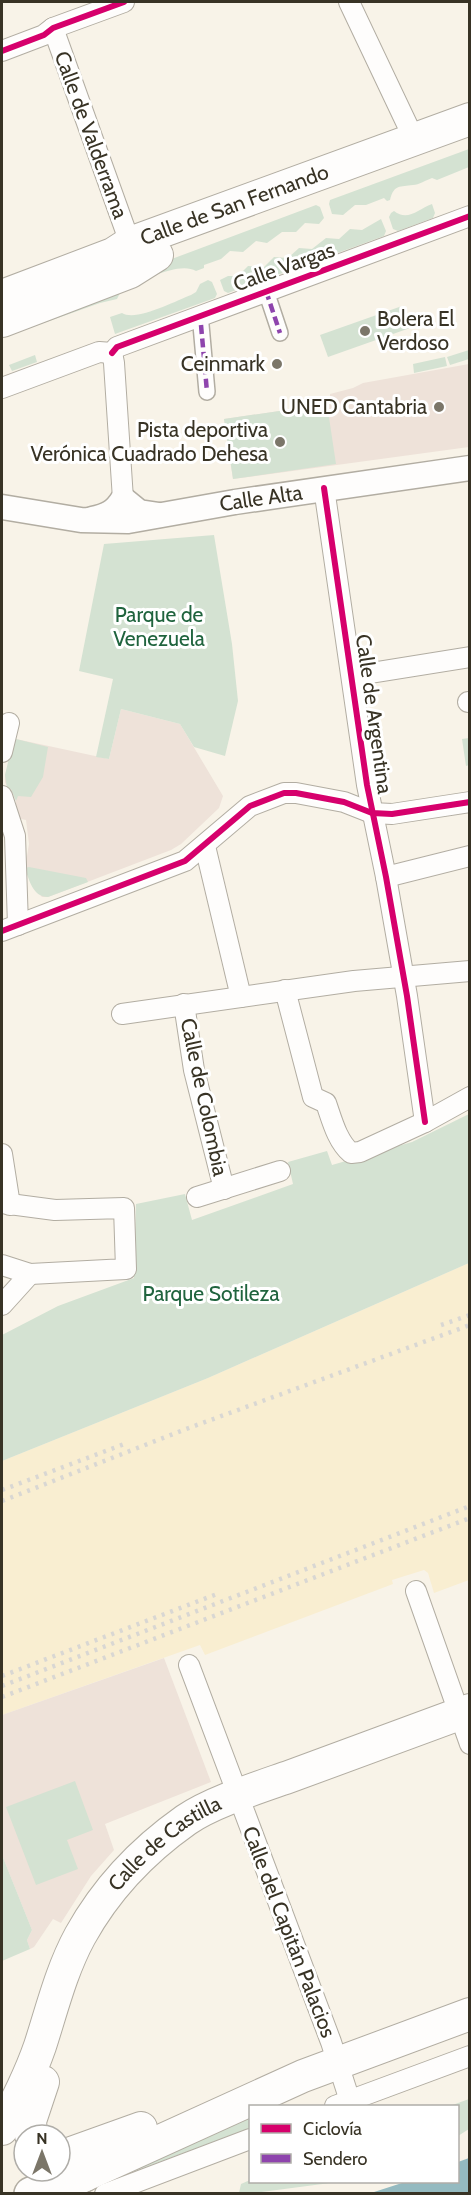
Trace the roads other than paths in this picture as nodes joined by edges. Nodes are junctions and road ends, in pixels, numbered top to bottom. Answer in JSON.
{"nodes":[{"id":1,"x":124,"y":2,"type":"edge"},
{"id":2,"x":349,"y":2,"type":"edge"},
{"id":3,"x":53,"y":28,"type":"junction"},
{"id":4,"x":2,"y":51,"type":"edge"},
{"id":5,"x":470,"y":119,"type":"edge"},
{"id":6,"x":414,"y":139,"type":"junction"},
{"id":7,"x":470,"y":141,"type":"edge"},
{"id":8,"x":470,"y":216,"type":"edge"},
{"id":9,"x":144,"y":249,"type":"junction"},
{"id":10,"x":2,"y":283,"type":"edge"},
{"id":11,"x":266,"y":291,"type":"junction"},
{"id":12,"x":2,"y":296,"type":"edge"},
{"id":13,"x":2,"y":308,"type":"edge"},
{"id":14,"x":2,"y":321,"type":"edge"},
{"id":15,"x":201,"y":325,"type":"dead end"},
{"id":16,"x":280,"y":333,"type":"dead end"},
{"id":17,"x":111,"y":353,"type":"junction"},
{"id":18,"x":2,"y":388,"type":"edge"},
{"id":19,"x":207,"y":392,"type":"dead end"},
{"id":20,"x":470,"y":468,"type":"edge"},
{"id":21,"x":324,"y":488,"type":"junction"},
{"id":22,"x":123,"y":499,"type":"junction"},
{"id":23,"x":2,"y":507,"type":"edge"},
{"id":24,"x":162,"y":515,"type":"junction"},
{"id":25,"x":63,"y":518,"type":"junction"},
{"id":26,"x":470,"y":657,"type":"edge"},
{"id":27,"x":352,"y":676,"type":"junction"},
{"id":28,"x":9,"y":723,"type":"dead end"},
{"id":29,"x":2,"y":752,"type":"edge"},
{"id":30,"x":2,"y":796,"type":"edge"},
{"id":31,"x":470,"y":802,"type":"edge"},
{"id":32,"x":372,"y":813,"type":"junction"},
{"id":33,"x":205,"y":846,"type":"junction"},
{"id":34,"x":470,"y":855,"type":"edge"},
{"id":35,"x":387,"y":877,"type":"junction"},
{"id":36,"x":10,"y":928,"type":"edge"},
{"id":37,"x":470,"y":971,"type":"edge"},
{"id":38,"x":403,"y":977,"type":"junction"},
{"id":39,"x":285,"y":990,"type":"junction"},
{"id":40,"x":241,"y":997,"type":"junction"},
{"id":41,"x":184,"y":1005,"type":"junction"},
{"id":42,"x":122,"y":1014,"type":"dead end"},
{"id":43,"x":470,"y":1097,"type":"edge"},
{"id":44,"x":425,"y":1122,"type":"junction"},
{"id":45,"x":2,"y":1154,"type":"edge"},
{"id":46,"x":280,"y":1171,"type":"dead end"},
{"id":47,"x":224,"y":1189,"type":"junction"},
{"id":48,"x":197,"y":1197,"type":"dead end"},
{"id":49,"x":6,"y":1204,"type":"edge"},
{"id":50,"x":2,"y":1265,"type":"edge"},
{"id":51,"x":30,"y":1275,"type":"junction"},
{"id":52,"x":2,"y":1305,"type":"edge"},
{"id":53,"x":416,"y":1591,"type":"dead end"},
{"id":54,"x":189,"y":1665,"type":"dead end"},
{"id":55,"x":464,"y":1712,"type":"edge"},
{"id":56,"x":470,"y":1744,"type":"edge"},
{"id":57,"x":237,"y":1796,"type":"junction"},
{"id":58,"x":89,"y":1922,"type":"junction"},
{"id":59,"x":470,"y":2014,"type":"edge"},
{"id":60,"x":470,"y":2056,"type":"edge"},
{"id":61,"x":338,"y":2063,"type":"junction"},
{"id":62,"x":343,"y":2104,"type":"edge"},
{"id":63,"x":9,"y":2108,"type":"edge"},
{"id":64,"x":30,"y":2123,"type":"edge"},
{"id":65,"x":2,"y":2129,"type":"edge"},
{"id":66,"x":249,"y":2139,"type":"edge"},
{"id":67,"x":83,"y":2175,"type":"edge"},
{"id":68,"x":31,"y":2193,"type":"edge"},
{"id":69,"x":47,"y":2193,"type":"edge"}],
"edges":[{"from":1,"to":3,"type":"street"},
{"from":2,"to":6,"type":"street"},
{"from":3,"to":4,"type":"street"},
{"from":3,"to":9,"type":"street","name":"Calle de Valderrama"},
{"from":5,"to":6,"type":"main road","name":"Calle de San Fernando"},
{"from":6,"to":9,"type":"main road","name":"Calle de San Fernando"},
{"from":7,"to":9,"type":"main road","name":"Calle de San Fernando"},
{"from":8,"to":11,"type":"street","name":"Calle Vargas"},
{"from":9,"to":10,"type":"main road"},
{"from":9,"to":12,"type":"main road","name":"Calle de San Fernando"},
{"from":9,"to":13,"type":"main road","name":"Calle de San Fernando"},
{"from":9,"to":14,"type":"main road"},
{"from":11,"to":16,"type":"street"},
{"from":11,"to":17,"type":"street","name":"Calle Vargas"},
{"from":15,"to":19,"type":"street"},
{"from":17,"to":18,"type":"street","name":"Calle Vargas"},
{"from":17,"to":22,"type":"street"},
{"from":20,"to":21,"type":"street","name":"Calle Alta"},
{"from":21,"to":24,"type":"street","name":"Calle Alta"},
{"from":21,"to":27,"type":"street","name":"Calle de Argentina"},
{"from":22,"to":24,"type":"street","name":"Calle Alta"},
{"from":22,"to":25,"type":"street","name":"Calle Alta"},
{"from":23,"to":25,"type":"street","name":"Calle Alta"},
{"from":24,"to":25,"type":"street","name":"Calle Alta"},
{"from":26,"to":27,"type":"street"},
{"from":27,"to":32,"type":"street","name":"Calle de Argentina"},
{"from":28,"to":29,"type":"street"},
{"from":30,"to":36,"type":"street"},
{"from":31,"to":32,"type":"street"},
{"from":32,"to":33,"type":"street"},
{"from":32,"to":35,"type":"street","name":"Calle de Argentina"},
{"from":33,"to":36,"type":"street"},
{"from":33,"to":40,"type":"street"},
{"from":34,"to":35,"type":"street"},
{"from":35,"to":38,"type":"street","name":"Calle de Argentina"},
{"from":37,"to":38,"type":"street","name":"Calle de Colombia"},
{"from":38,"to":39,"type":"street","name":"Calle de Colombia"},
{"from":38,"to":44,"type":"street","name":"Calle de Argentina"},
{"from":39,"to":40,"type":"street","name":"Calle de Colombia"},
{"from":39,"to":44,"type":"street"},
{"from":40,"to":41,"type":"street","name":"Calle de Colombia"},
{"from":41,"to":42,"type":"street","name":"Calle de Colombia"},
{"from":41,"to":47,"type":"street","name":"Calle de Colombia"},
{"from":43,"to":44,"type":"street"},
{"from":45,"to":49,"type":"street"},
{"from":46,"to":47,"type":"street","name":"Calle de Colombia"},
{"from":47,"to":48,"type":"street","name":"Calle de Colombia"},
{"from":49,"to":51,"type":"street"},
{"from":50,"to":51,"type":"street"},
{"from":51,"to":52,"type":"street"},
{"from":53,"to":55,"type":"street"},
{"from":54,"to":57,"type":"street","name":"Calle del Capitán Palacios"},
{"from":55,"to":56,"type":"street"},
{"from":55,"to":57,"type":"main road","name":"Calle de Castilla"},
{"from":57,"to":58,"type":"main road","name":"Calle de Castilla"},
{"from":57,"to":61,"type":"street","name":"Calle del Capitán Palacios"},
{"from":58,"to":63,"type":"main road","name":"Calle de Castilla"},
{"from":58,"to":64,"type":"main road"},
{"from":59,"to":61,"type":"main road"},
{"from":60,"to":62,"type":"street"},
{"from":61,"to":62,"type":"street","name":"Calle del Capitán Palacios"},
{"from":61,"to":67,"type":"main road"},
{"from":63,"to":65,"type":"main road","name":"Calle de Castilla"},
{"from":66,"to":67,"type":"street"},
{"from":67,"to":68,"type":"highway"},
{"from":67,"to":69,"type":"main road"}]}
